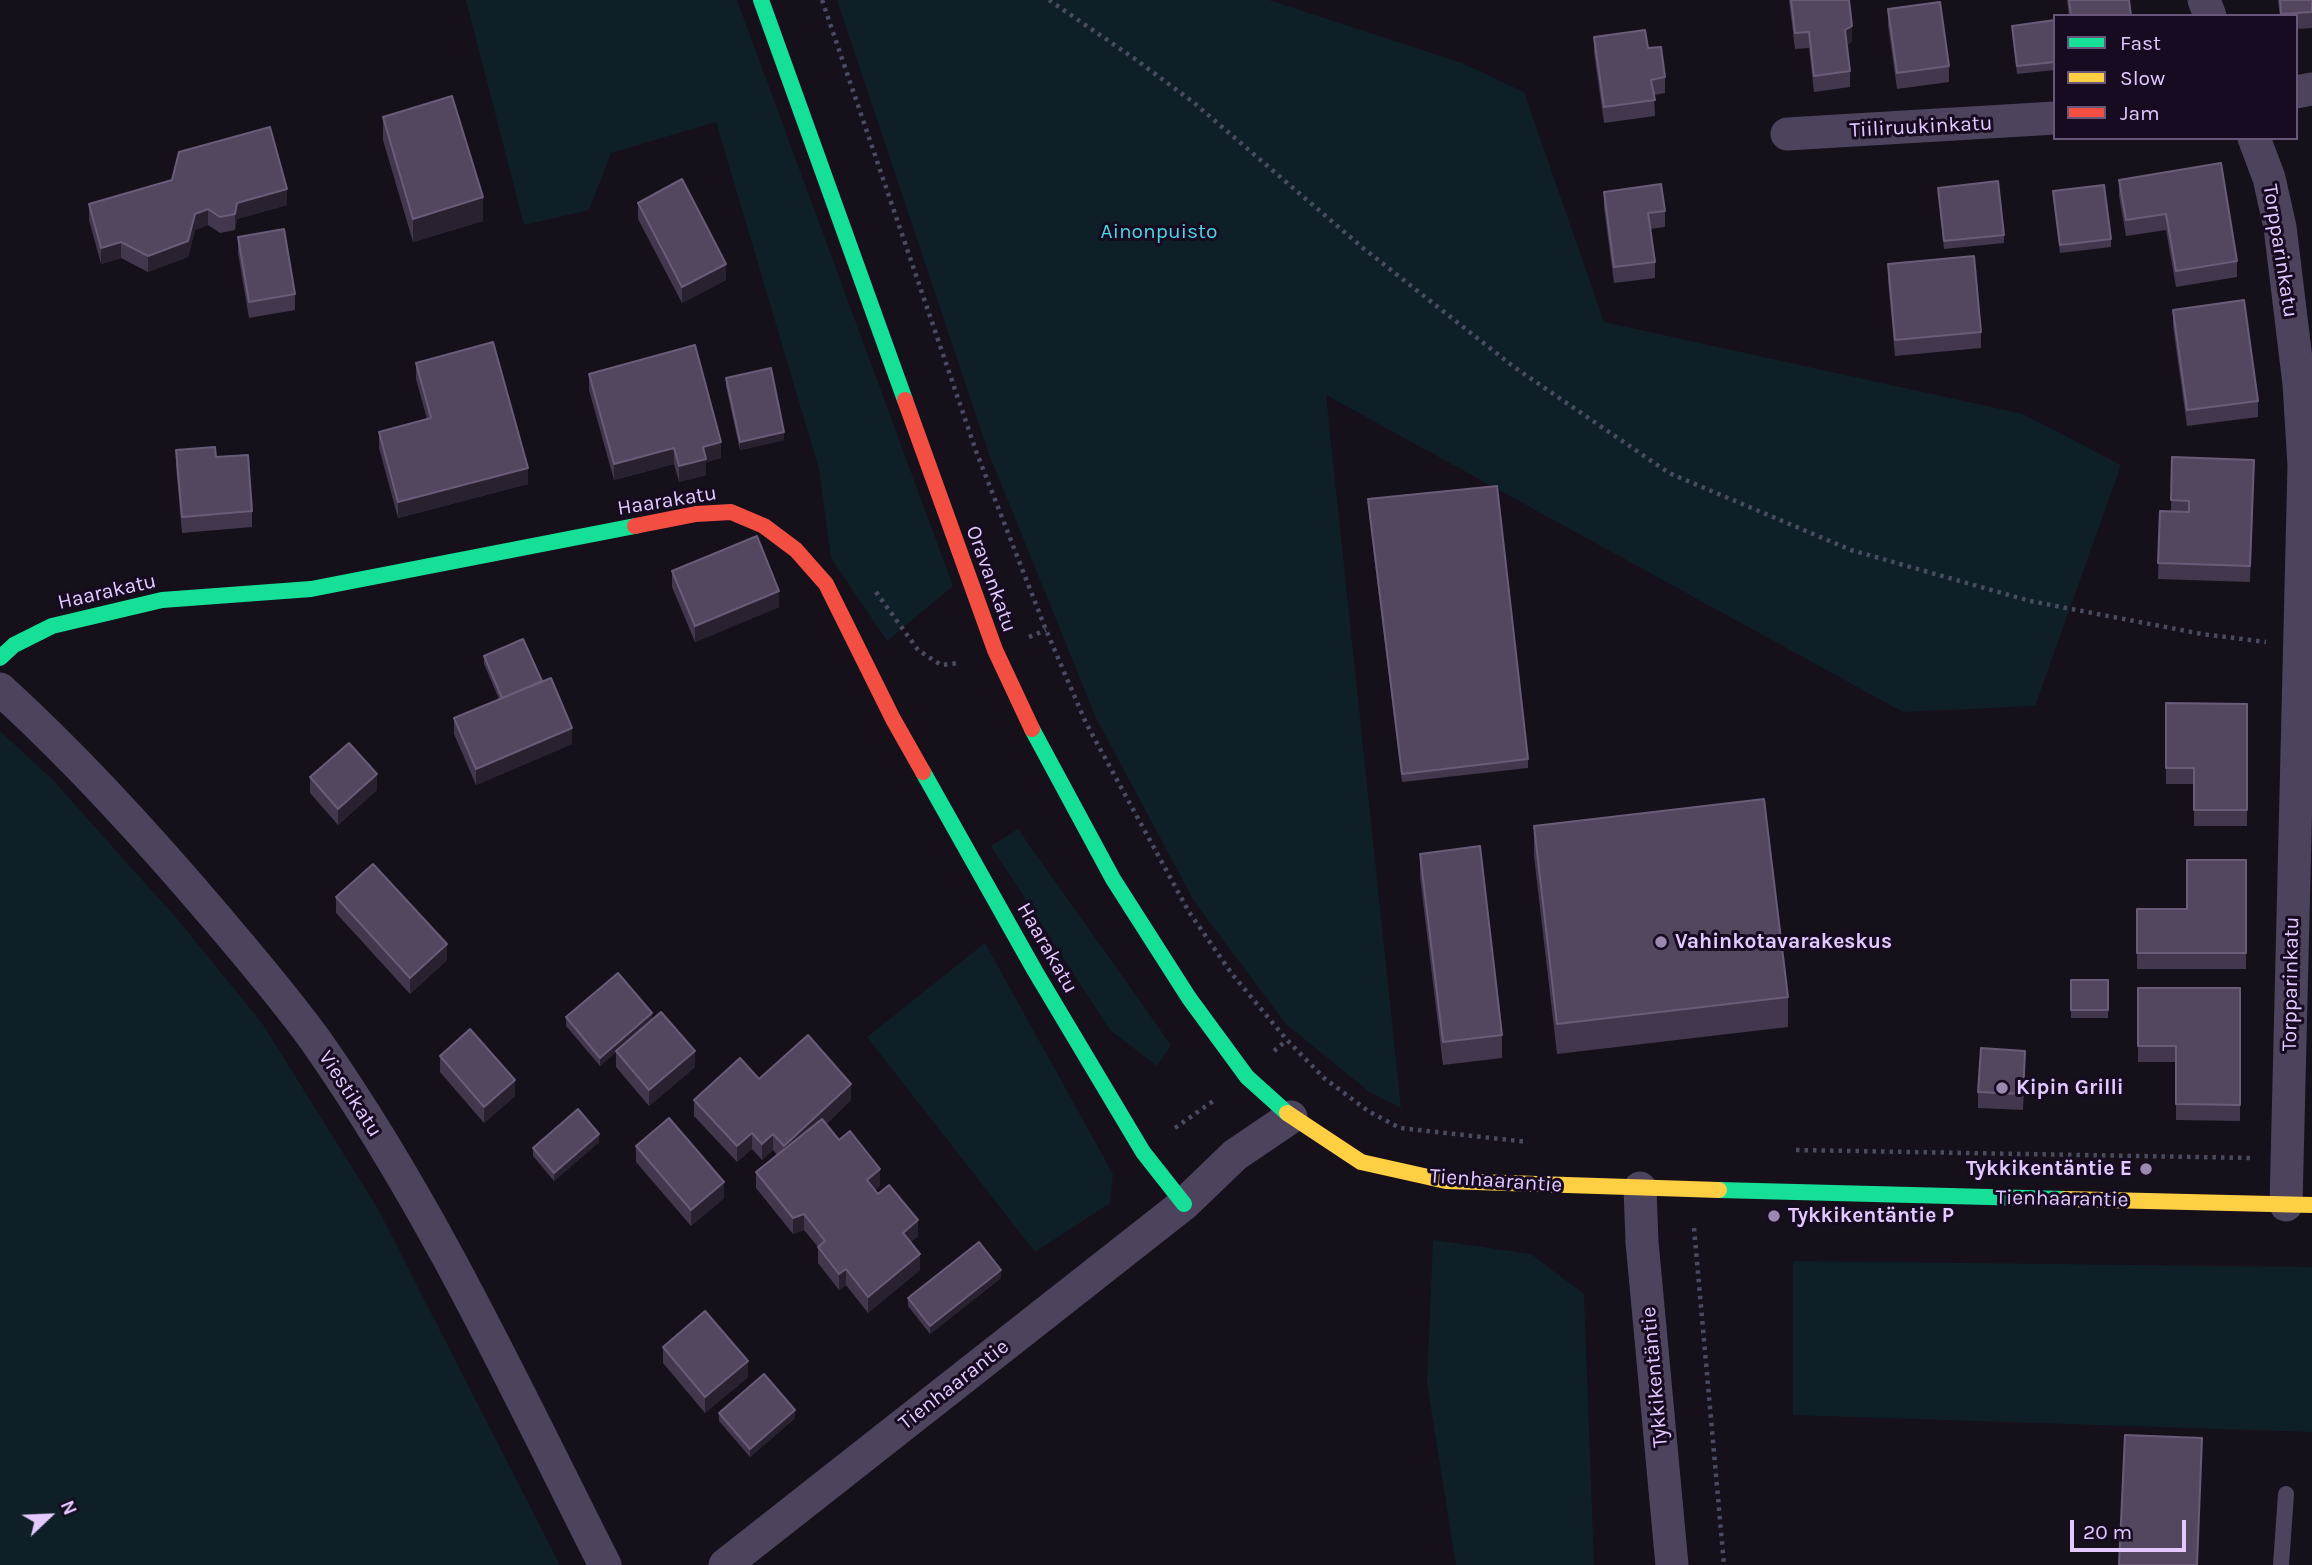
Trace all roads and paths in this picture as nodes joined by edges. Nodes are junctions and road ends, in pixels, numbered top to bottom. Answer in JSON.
{"nodes":[{"id":1,"x":761,"y":0,"type":"edge"},
{"id":2,"x":821,"y":0,"type":"edge"},
{"id":3,"x":1049,"y":0,"type":"edge"},
{"id":4,"x":2053,"y":118,"type":"edge"},
{"id":5,"x":1787,"y":134,"type":"dead end"},
{"id":6,"x":2255,"y":140,"type":"edge"},
{"id":7,"x":872,"y":586,"type":"dead end"},
{"id":8,"x":1046,"y":630,"type":"junction"},
{"id":9,"x":2300,"y":646,"type":"junction"},
{"id":10,"x":995,"y":650,"type":"junction"},
{"id":11,"x":0,"y":658,"type":"edge"},
{"id":12,"x":0,"y":689,"type":"edge"},
{"id":13,"x":1291,"y":1117,"type":"junction"},
{"id":14,"x":1537,"y":1142,"type":"dead end"},
{"id":15,"x":1785,"y":1150,"type":"dead end"},
{"id":16,"x":2288,"y":1158,"type":"junction"},
{"id":17,"x":1640,"y":1188,"type":"junction"},
{"id":18,"x":1690,"y":1189,"type":"junction"},
{"id":19,"x":1184,"y":1204,"type":"junction"},
{"id":20,"x":2299,"y":1205,"type":"edge"},
{"id":21,"x":2286,"y":1494,"type":"dead end"},
{"id":22,"x":605,"y":1565,"type":"edge"},
{"id":23,"x":725,"y":1565,"type":"edge"},
{"id":24,"x":1672,"y":1565,"type":"edge"},
{"id":25,"x":1724,"y":1565,"type":"edge"},
{"id":26,"x":2281,"y":1565,"type":"edge"}],
"edges":[{"from":1,"to":10,"type":"street","name":"Oravankatu"},
{"from":2,"to":8,"type":"path"},
{"from":3,"to":9,"type":"path"},
{"from":4,"to":5,"type":"street","name":"Tiiliruukinkatu"},
{"from":6,"to":9,"type":"street","name":"Torpparinkatu"},
{"from":7,"to":10,"type":"path"},
{"from":8,"to":10,"type":"path"},
{"from":8,"to":14,"type":"path"},
{"from":9,"to":16,"type":"street","name":"Torpparinkatu"},
{"from":10,"to":13,"type":"street","name":"Oravankatu"},
{"from":11,"to":19,"type":"street","name":"Haarakatu"},
{"from":12,"to":22,"type":"street","name":"Viestikatu"},
{"from":13,"to":17,"type":"street","name":"Tienhaarantie"},
{"from":13,"to":19,"type":"street","name":"Tienhaarantie"},
{"from":15,"to":16,"type":"path"},
{"from":16,"to":20,"type":"street","name":"Torpparinkatu"},
{"from":17,"to":18,"type":"street","name":"Tienhaarantie"},
{"from":17,"to":24,"type":"street","name":"Tykkikentäntie"},
{"from":18,"to":20,"type":"street","name":"Tienhaarantie"},
{"from":18,"to":25,"type":"path"},
{"from":19,"to":23,"type":"street","name":"Tienhaarantie"},
{"from":21,"to":26,"type":"lane"}]}
